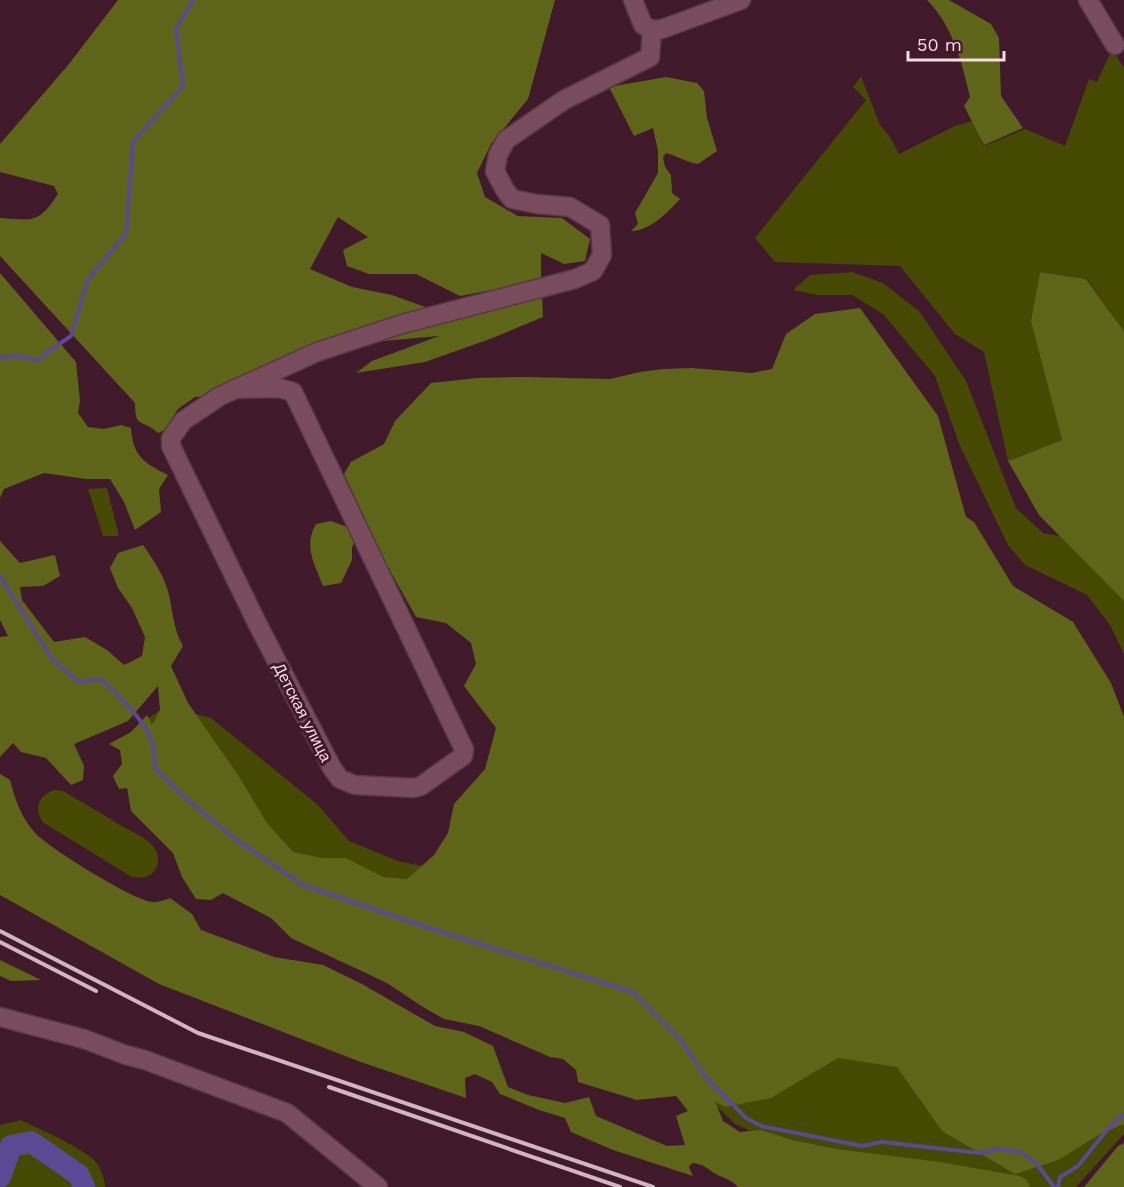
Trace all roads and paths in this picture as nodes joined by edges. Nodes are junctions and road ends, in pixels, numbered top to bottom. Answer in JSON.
{"nodes":[{"id":1,"x":633,"y":0,"type":"edge"},
{"id":2,"x":741,"y":0,"type":"edge"},
{"id":3,"x":1088,"y":0,"type":"edge"},
{"id":4,"x":652,"y":30,"type":"junction"},
{"id":5,"x":1115,"y":45,"type":"dead end"},
{"id":6,"x":234,"y":389,"type":"junction"},
{"id":7,"x":0,"y":1017,"type":"edge"},
{"id":8,"x":378,"y":1187,"type":"edge"}],
"edges":[{"from":1,"to":4,"type":"street"},
{"from":2,"to":4,"type":"street"},
{"from":3,"to":5,"type":"street"},
{"from":4,"to":6,"type":"street"},
{"from":6,"to":6,"type":"street","name":"Детская улица"},
{"from":7,"to":8,"type":"street"}]}
